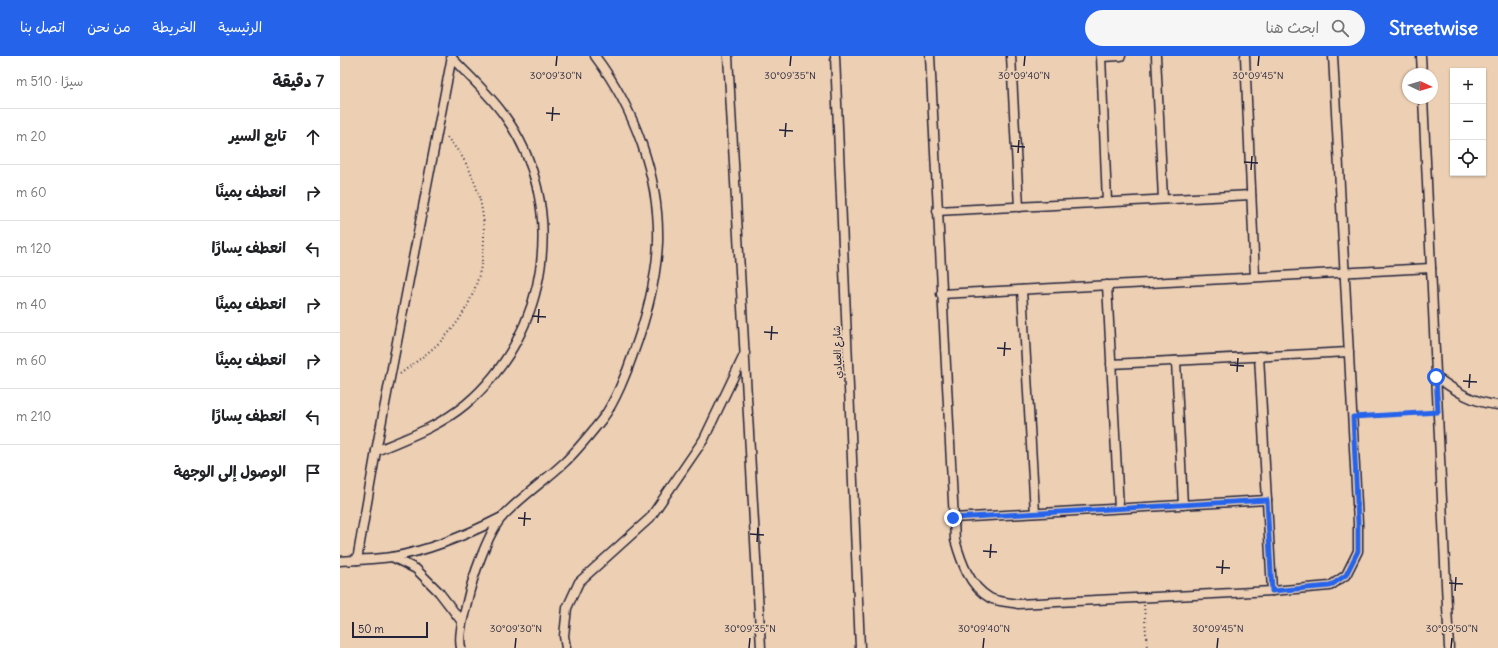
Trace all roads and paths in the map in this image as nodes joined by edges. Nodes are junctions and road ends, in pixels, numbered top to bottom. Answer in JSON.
{"nodes":[{"id":1,"x":452,"y":56,"type":"edge"},
{"id":2,"x":595,"y":56,"type":"edge"},
{"id":3,"x":728,"y":56,"type":"edge"},
{"id":4,"x":835,"y":56,"type":"edge"},
{"id":5,"x":930,"y":56,"type":"edge"},
{"id":6,"x":1011,"y":56,"type":"edge"},
{"id":7,"x":1121,"y":56,"type":"edge"},
{"id":8,"x":1156,"y":56,"type":"edge"},
{"id":9,"x":1245,"y":56,"type":"edge"},
{"id":10,"x":1333,"y":56,"type":"edge"},
{"id":11,"x":1421,"y":56,"type":"edge"},
{"id":12,"x":1101,"y":57,"type":"edge"},
{"id":13,"x":1422,"y":68,"type":"edge"},
{"id":14,"x":1423,"y":104,"type":"edge"},
{"id":15,"x":438,"y":126,"type":"junction"},
{"id":16,"x":1252,"y":195,"type":"junction"},
{"id":17,"x":1163,"y":199,"type":"junction"},
{"id":18,"x":1107,"y":202,"type":"junction"},
{"id":19,"x":1019,"y":207,"type":"junction"},
{"id":20,"x":937,"y":211,"type":"junction"},
{"id":21,"x":1431,"y":268,"type":"junction"},
{"id":22,"x":1346,"y":272,"type":"junction"},
{"id":23,"x":1255,"y":277,"type":"junction"},
{"id":24,"x":1107,"y":285,"type":"junction"},
{"id":25,"x":1022,"y":290,"type":"junction"},
{"id":26,"x":941,"y":294,"type":"junction"},
{"id":27,"x":745,"y":352,"type":"junction"},
{"id":28,"x":1350,"y":352,"type":"junction"},
{"id":29,"x":1259,"y":356,"type":"junction"},
{"id":30,"x":1176,"y":361,"type":"junction"},
{"id":31,"x":1111,"y":364,"type":"junction"},
{"id":32,"x":1436,"y":377,"type":"junction"},
{"id":33,"x":389,"y":382,"type":"junction"},
{"id":34,"x":1498,"y":405,"type":"edge"},
{"id":35,"x":1438,"y":412,"type":"junction"},
{"id":36,"x":1353,"y":417,"type":"junction"},
{"id":37,"x":376,"y":451,"type":"junction"},
{"id":38,"x":1267,"y":500,"type":"junction"},
{"id":39,"x":1183,"y":505,"type":"junction"},
{"id":40,"x":1119,"y":508,"type":"junction"},
{"id":41,"x":1034,"y":513,"type":"junction"},
{"id":42,"x":502,"y":517,"type":"junction"},
{"id":43,"x":953,"y":518,"type":"junction"},
{"id":44,"x":392,"y":557,"type":"junction"},
{"id":45,"x":357,"y":560,"type":"junction"},
{"id":46,"x":340,"y":561,"type":"edge"},
{"id":47,"x":1272,"y":591,"type":"junction"},
{"id":48,"x":1144,"y":598,"type":"junction"},
{"id":49,"x":462,"y":622,"type":"junction"},
{"id":50,"x":461,"y":648,"type":"edge"},
{"id":51,"x":566,"y":648,"type":"edge"},
{"id":52,"x":761,"y":648,"type":"edge"},
{"id":53,"x":860,"y":648,"type":"edge"},
{"id":54,"x":1147,"y":648,"type":"edge"},
{"id":55,"x":1449,"y":648,"type":"edge"}],
"edges":[{"from":1,"to":15,"type":"street"},
{"from":1,"to":37,"type":"street"},
{"from":2,"to":42,"type":"street"},
{"from":3,"to":27,"type":"street"},
{"from":4,"to":53,"type":"street","name":"شارع العبادي"},
{"from":5,"to":20,"type":"street"},
{"from":6,"to":19,"type":"street"},
{"from":7,"to":12,"type":"street"},
{"from":8,"to":17,"type":"street"},
{"from":9,"to":16,"type":"street"},
{"from":10,"to":22,"type":"street"},
{"from":11,"to":13,"type":"street"},
{"from":12,"to":18,"type":"street"},
{"from":14,"to":21,"type":"street"},
{"from":15,"to":33,"type":"street"},
{"from":15,"to":33,"type":"path"},
{"from":16,"to":17,"type":"street"},
{"from":16,"to":23,"type":"street"},
{"from":17,"to":18,"type":"street"},
{"from":18,"to":19,"type":"street"},
{"from":19,"to":20,"type":"street"},
{"from":20,"to":26,"type":"street"},
{"from":21,"to":22,"type":"street"},
{"from":21,"to":32,"type":"street"},
{"from":22,"to":23,"type":"street"},
{"from":22,"to":28,"type":"street"},
{"from":23,"to":24,"type":"street"},
{"from":24,"to":25,"type":"street"},
{"from":24,"to":31,"type":"street"},
{"from":25,"to":26,"type":"street"},
{"from":25,"to":41,"type":"street"},
{"from":26,"to":43,"type":"street"},
{"from":27,"to":51,"type":"street"},
{"from":27,"to":52,"type":"street"},
{"from":28,"to":29,"type":"street"},
{"from":28,"to":36,"type":"street"},
{"from":29,"to":30,"type":"street"},
{"from":29,"to":38,"type":"street"},
{"from":30,"to":31,"type":"street"},
{"from":30,"to":39,"type":"street"},
{"from":31,"to":40,"type":"street"},
{"from":32,"to":34,"type":"street"},
{"from":32,"to":35,"type":"street"},
{"from":33,"to":37,"type":"street"},
{"from":35,"to":36,"type":"path"},
{"from":35,"to":55,"type":"street"},
{"from":36,"to":47,"type":"street"},
{"from":37,"to":45,"type":"street"},
{"from":38,"to":39,"type":"street"},
{"from":38,"to":47,"type":"street"},
{"from":39,"to":40,"type":"street"},
{"from":40,"to":41,"type":"street"},
{"from":41,"to":43,"type":"street"},
{"from":42,"to":44,"type":"street"},
{"from":42,"to":49,"type":"street"},
{"from":43,"to":48,"type":"street"},
{"from":44,"to":45,"type":"street"},
{"from":44,"to":49,"type":"street"},
{"from":45,"to":46,"type":"street"},
{"from":47,"to":48,"type":"street"},
{"from":48,"to":54,"type":"path"},
{"from":49,"to":50,"type":"street"}]}
